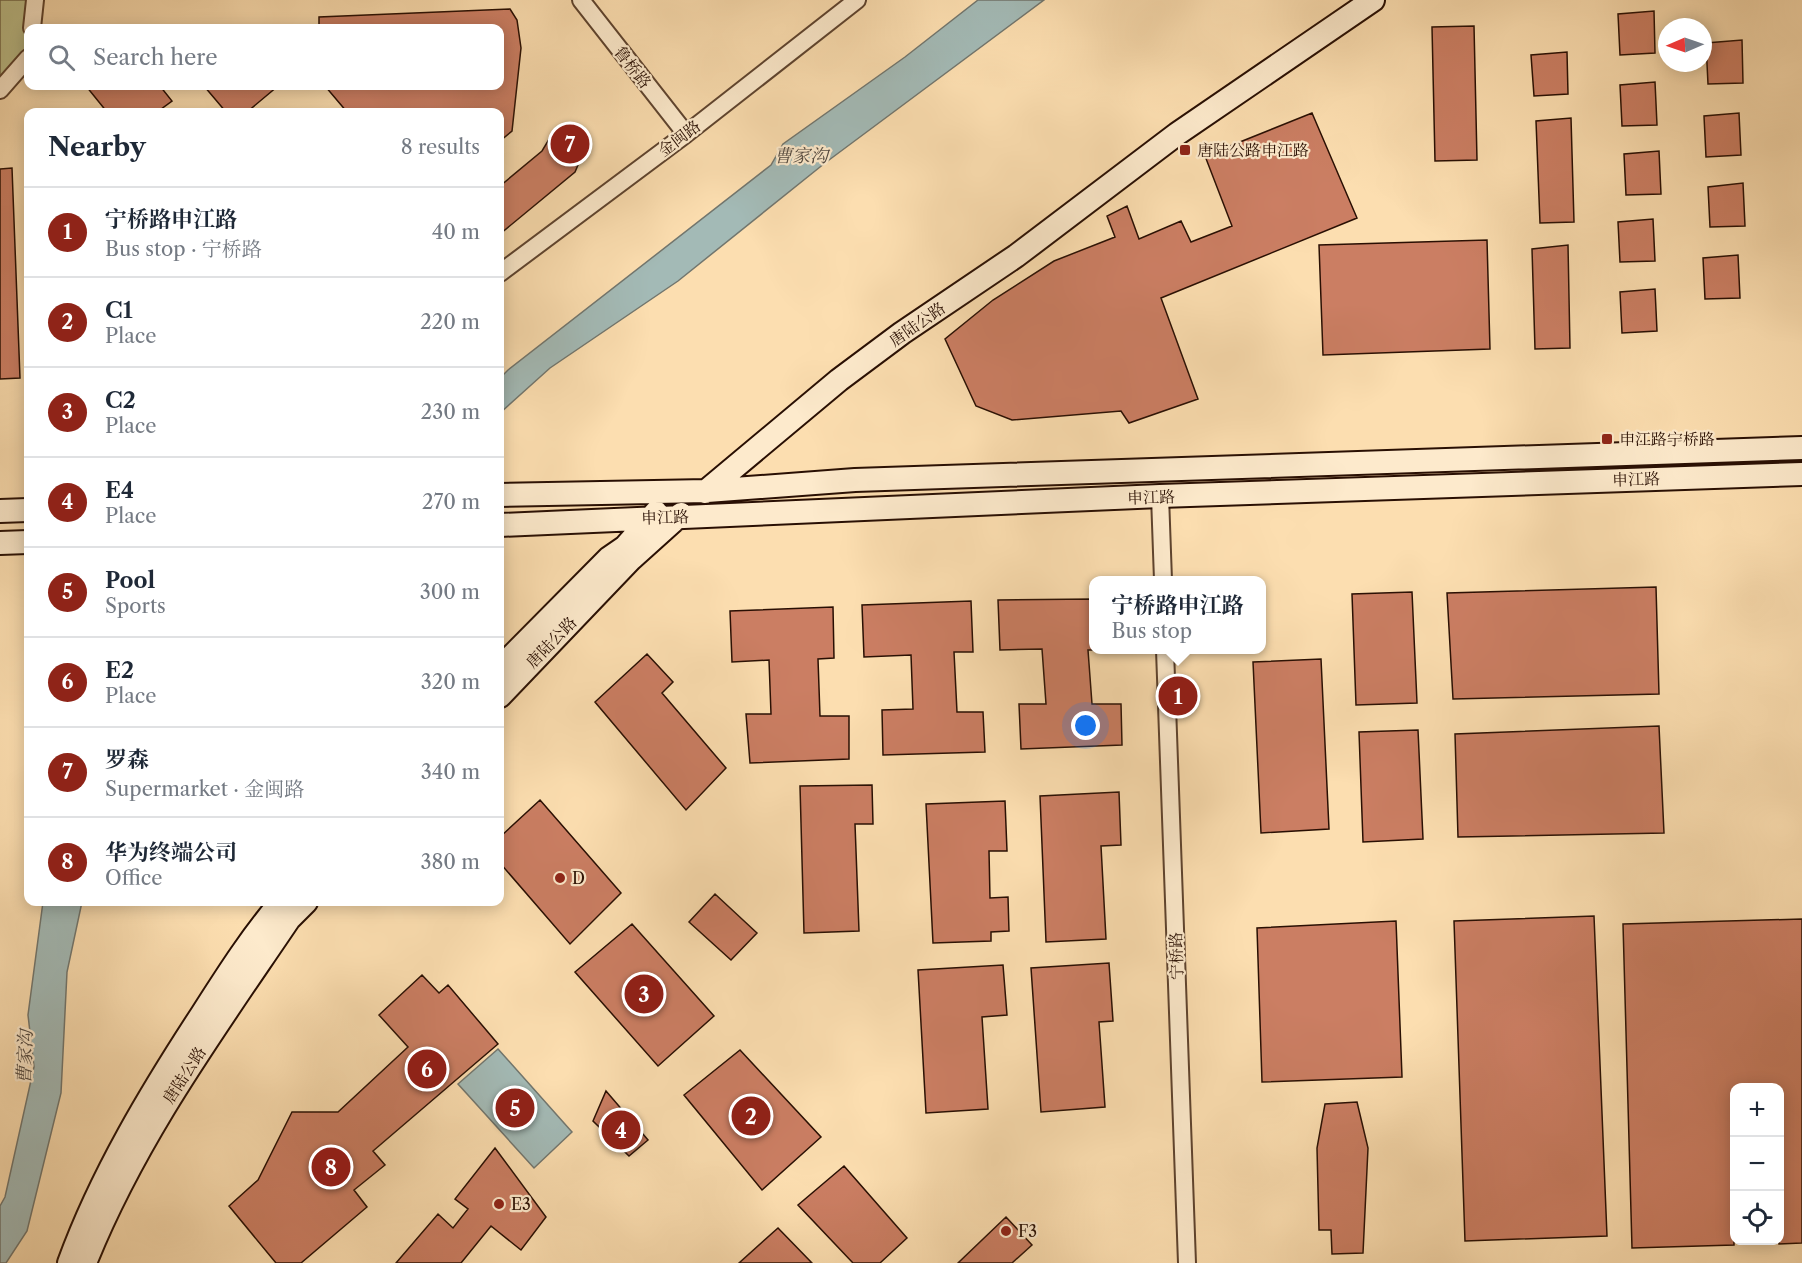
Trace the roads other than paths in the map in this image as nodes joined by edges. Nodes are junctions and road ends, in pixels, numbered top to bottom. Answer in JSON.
{"nodes":[{"id":1,"x":35,"y":0,"type":"edge"},
{"id":2,"x":580,"y":0,"type":"edge"},
{"id":3,"x":857,"y":0,"type":"edge"},
{"id":4,"x":1349,"y":0,"type":"edge"},
{"id":5,"x":1373,"y":0,"type":"edge"},
{"id":6,"x":32,"y":24,"type":"edge"},
{"id":7,"x":24,"y":63,"type":"edge"},
{"id":8,"x":0,"y":90,"type":"edge"},
{"id":9,"x":686,"y":134,"type":"junction"},
{"id":10,"x":504,"y":270,"type":"edge"},
{"id":11,"x":1802,"y":448,"type":"edge"},
{"id":12,"x":1802,"y":474,"type":"edge"},
{"id":13,"x":678,"y":491,"type":"junction"},
{"id":14,"x":707,"y":491,"type":"junction"},
{"id":15,"x":504,"y":495,"type":"edge"},
{"id":16,"x":1160,"y":496,"type":"junction"},
{"id":17,"x":24,"y":510,"type":"edge"},
{"id":18,"x":0,"y":512,"type":"edge"},
{"id":19,"x":649,"y":518,"type":"junction"},
{"id":20,"x":677,"y":518,"type":"junction"},
{"id":21,"x":504,"y":525,"type":"edge"},
{"id":22,"x":24,"y":542,"type":"edge"},
{"id":23,"x":0,"y":543,"type":"edge"},
{"id":24,"x":1163,"y":576,"type":"edge"},
{"id":25,"x":1165,"y":654,"type":"edge"},
{"id":26,"x":504,"y":664,"type":"edge"},
{"id":27,"x":504,"y":692,"type":"edge"},
{"id":28,"x":277,"y":906,"type":"edge"},
{"id":29,"x":302,"y":906,"type":"edge"},
{"id":30,"x":69,"y":1263,"type":"edge"},
{"id":31,"x":85,"y":1263,"type":"edge"},
{"id":32,"x":1187,"y":1263,"type":"edge"}],
"edges":[{"from":1,"to":6,"type":"street"},
{"from":2,"to":9,"type":"street","name":"鲁桥路"},
{"from":3,"to":9,"type":"street","name":"金闽路"},
{"from":4,"to":13,"type":"main road","name":"唐陆公路"},
{"from":5,"to":14,"type":"main road","name":"唐陆公路"},
{"from":7,"to":8,"type":"street"},
{"from":9,"to":10,"type":"street","name":"金闽路"},
{"from":11,"to":14,"type":"main road","name":"申江路"},
{"from":12,"to":16,"type":"main road","name":"申江路"},
{"from":13,"to":14,"type":"main road","name":"申江路"},
{"from":13,"to":15,"type":"main road","name":"申江路"},
{"from":13,"to":19,"type":"main road","name":"唐陆公路"},
{"from":14,"to":20,"type":"main road","name":"唐陆公路"},
{"from":16,"to":20,"type":"main road","name":"申江路"},
{"from":16,"to":24,"type":"street"},
{"from":17,"to":18,"type":"main road"},
{"from":19,"to":20,"type":"main road","name":"申江路"},
{"from":19,"to":21,"type":"main road","name":"申江路"},
{"from":19,"to":26,"type":"main road","name":"唐陆公路"},
{"from":20,"to":27,"type":"main road","name":"唐陆公路"},
{"from":22,"to":23,"type":"main road"},
{"from":25,"to":32,"type":"street","name":"宁桥路"},
{"from":28,"to":30,"type":"main road","name":"唐陆公路"},
{"from":29,"to":31,"type":"main road","name":"唐陆公路"}]}
